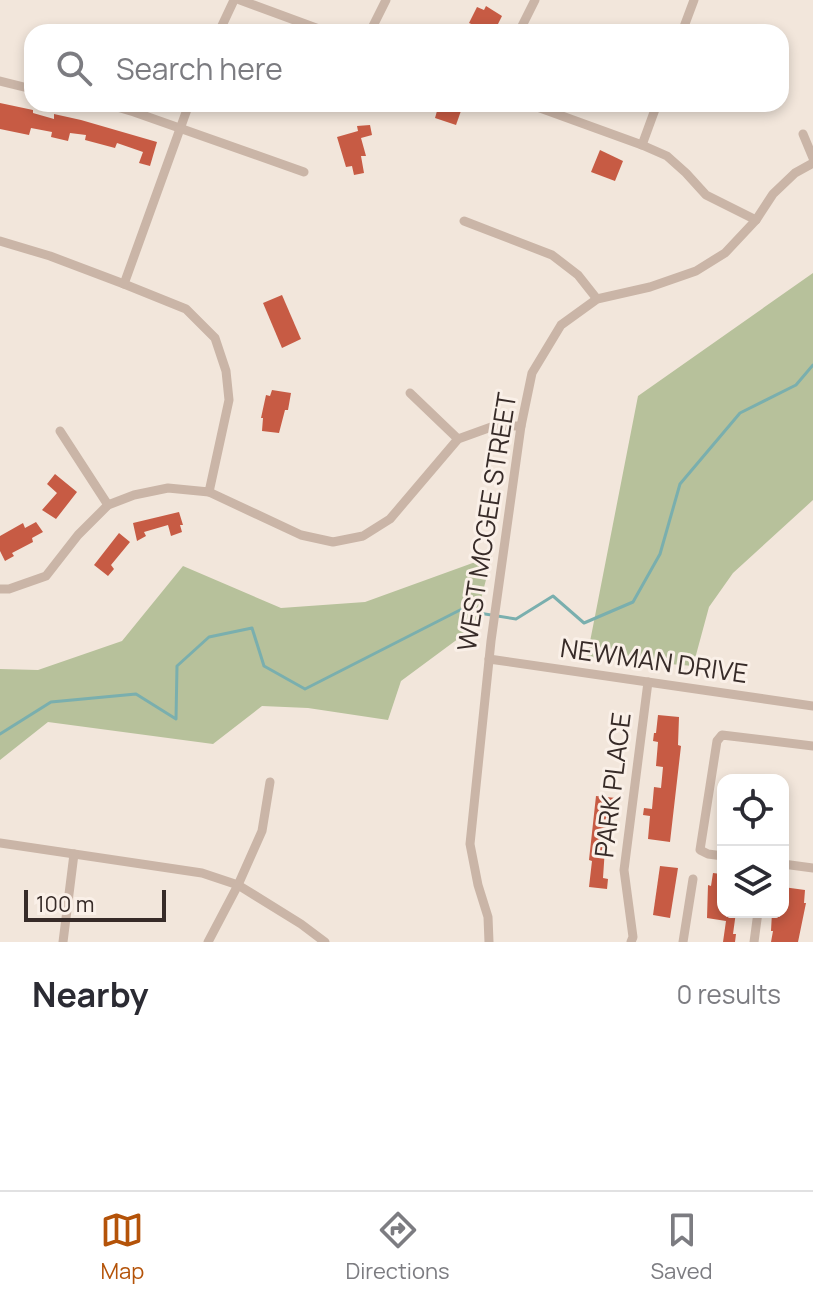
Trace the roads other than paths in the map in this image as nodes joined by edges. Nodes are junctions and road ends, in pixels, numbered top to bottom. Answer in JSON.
{"nodes":[{"id":1,"x":237,"y":0,"type":"edge"},
{"id":2,"x":386,"y":0,"type":"edge"},
{"id":3,"x":535,"y":0,"type":"edge"},
{"id":4,"x":694,"y":0,"type":"edge"},
{"id":5,"x":224,"y":24,"type":"edge"},
{"id":6,"x":304,"y":24,"type":"edge"},
{"id":7,"x":374,"y":24,"type":"edge"},
{"id":8,"x":523,"y":24,"type":"edge"},
{"id":9,"x":685,"y":24,"type":"edge"},
{"id":10,"x":0,"y":81,"type":"edge"},
{"id":11,"x":24,"y":87,"type":"edge"},
{"id":12,"x":134,"y":112,"type":"edge"},
{"id":13,"x":186,"y":112,"type":"edge"},
{"id":14,"x":551,"y":112,"type":"edge"},
{"id":15,"x":654,"y":112,"type":"edge"},
{"id":16,"x":180,"y":129,"type":"junction"},
{"id":17,"x":803,"y":134,"type":"dead end"},
{"id":18,"x":642,"y":145,"type":"junction"},
{"id":19,"x":813,"y":161,"type":"edge"},
{"id":20,"x":304,"y":172,"type":"dead end"},
{"id":21,"x":756,"y":220,"type":"junction"},
{"id":22,"x":464,"y":221,"type":"dead end"},
{"id":23,"x":0,"y":241,"type":"edge"},
{"id":24,"x":124,"y":284,"type":"junction"},
{"id":25,"x":597,"y":299,"type":"junction"},
{"id":26,"x":410,"y":393,"type":"dead end"},
{"id":27,"x":521,"y":426,"type":"junction"},
{"id":28,"x":60,"y":431,"type":"dead end"},
{"id":29,"x":458,"y":439,"type":"junction"},
{"id":30,"x":209,"y":492,"type":"junction"},
{"id":31,"x":108,"y":505,"type":"junction"},
{"id":32,"x":0,"y":589,"type":"edge"},
{"id":33,"x":489,"y":659,"type":"junction"},
{"id":34,"x":648,"y":682,"type":"junction"},
{"id":35,"x":813,"y":706,"type":"edge"},
{"id":36,"x":813,"y":746,"type":"edge"},
{"id":37,"x":270,"y":782,"type":"dead end"},
{"id":38,"x":0,"y":843,"type":"edge"},
{"id":39,"x":74,"y":854,"type":"junction"},
{"id":40,"x":717,"y":855,"type":"edge"},
{"id":41,"x":789,"y":865,"type":"edge"},
{"id":42,"x":813,"y":868,"type":"edge"},
{"id":43,"x":693,"y":879,"type":"dead end"},
{"id":44,"x":238,"y":885,"type":"junction"},
{"id":45,"x":757,"y":918,"type":"edge"},
{"id":46,"x":63,"y":942,"type":"edge"},
{"id":47,"x":208,"y":942,"type":"edge"},
{"id":48,"x":325,"y":942,"type":"edge"},
{"id":49,"x":489,"y":942,"type":"edge"},
{"id":50,"x":631,"y":942,"type":"edge"},
{"id":51,"x":683,"y":942,"type":"edge"},
{"id":52,"x":754,"y":942,"type":"edge"}],
"edges":[{"from":1,"to":5,"type":"street"},
{"from":1,"to":6,"type":"street"},
{"from":2,"to":7,"type":"street"},
{"from":3,"to":8,"type":"street"},
{"from":4,"to":9,"type":"street"},
{"from":10,"to":11,"type":"street"},
{"from":12,"to":16,"type":"street"},
{"from":13,"to":16,"type":"street"},
{"from":14,"to":18,"type":"street"},
{"from":15,"to":18,"type":"street"},
{"from":16,"to":20,"type":"street"},
{"from":16,"to":24,"type":"street"},
{"from":17,"to":19,"type":"street"},
{"from":18,"to":21,"type":"street"},
{"from":19,"to":21,"type":"street","name":"WEST MCGEE STREET"},
{"from":21,"to":25,"type":"street","name":"WEST MCGEE STREET"},
{"from":22,"to":25,"type":"street"},
{"from":23,"to":24,"type":"street"},
{"from":24,"to":30,"type":"street"},
{"from":25,"to":27,"type":"street","name":"WEST MCGEE STREET"},
{"from":26,"to":29,"type":"street"},
{"from":27,"to":29,"type":"street"},
{"from":27,"to":33,"type":"street","name":"WEST MCGEE STREET"},
{"from":28,"to":31,"type":"street"},
{"from":29,"to":30,"type":"street"},
{"from":30,"to":31,"type":"street"},
{"from":31,"to":32,"type":"street"},
{"from":33,"to":34,"type":"street","name":"NEWMAN DRIVE"},
{"from":33,"to":49,"type":"street","name":"WEST MCGEE STREET"},
{"from":34,"to":35,"type":"street","name":"NEWMAN DRIVE"},
{"from":34,"to":50,"type":"street","name":"PARK PLACE"},
{"from":36,"to":40,"type":"street"},
{"from":37,"to":44,"type":"street"},
{"from":38,"to":39,"type":"street"},
{"from":39,"to":44,"type":"street"},
{"from":39,"to":46,"type":"street"},
{"from":41,"to":42,"type":"street"},
{"from":43,"to":51,"type":"street"},
{"from":44,"to":47,"type":"street"},
{"from":44,"to":48,"type":"street"},
{"from":45,"to":52,"type":"street"}]}
